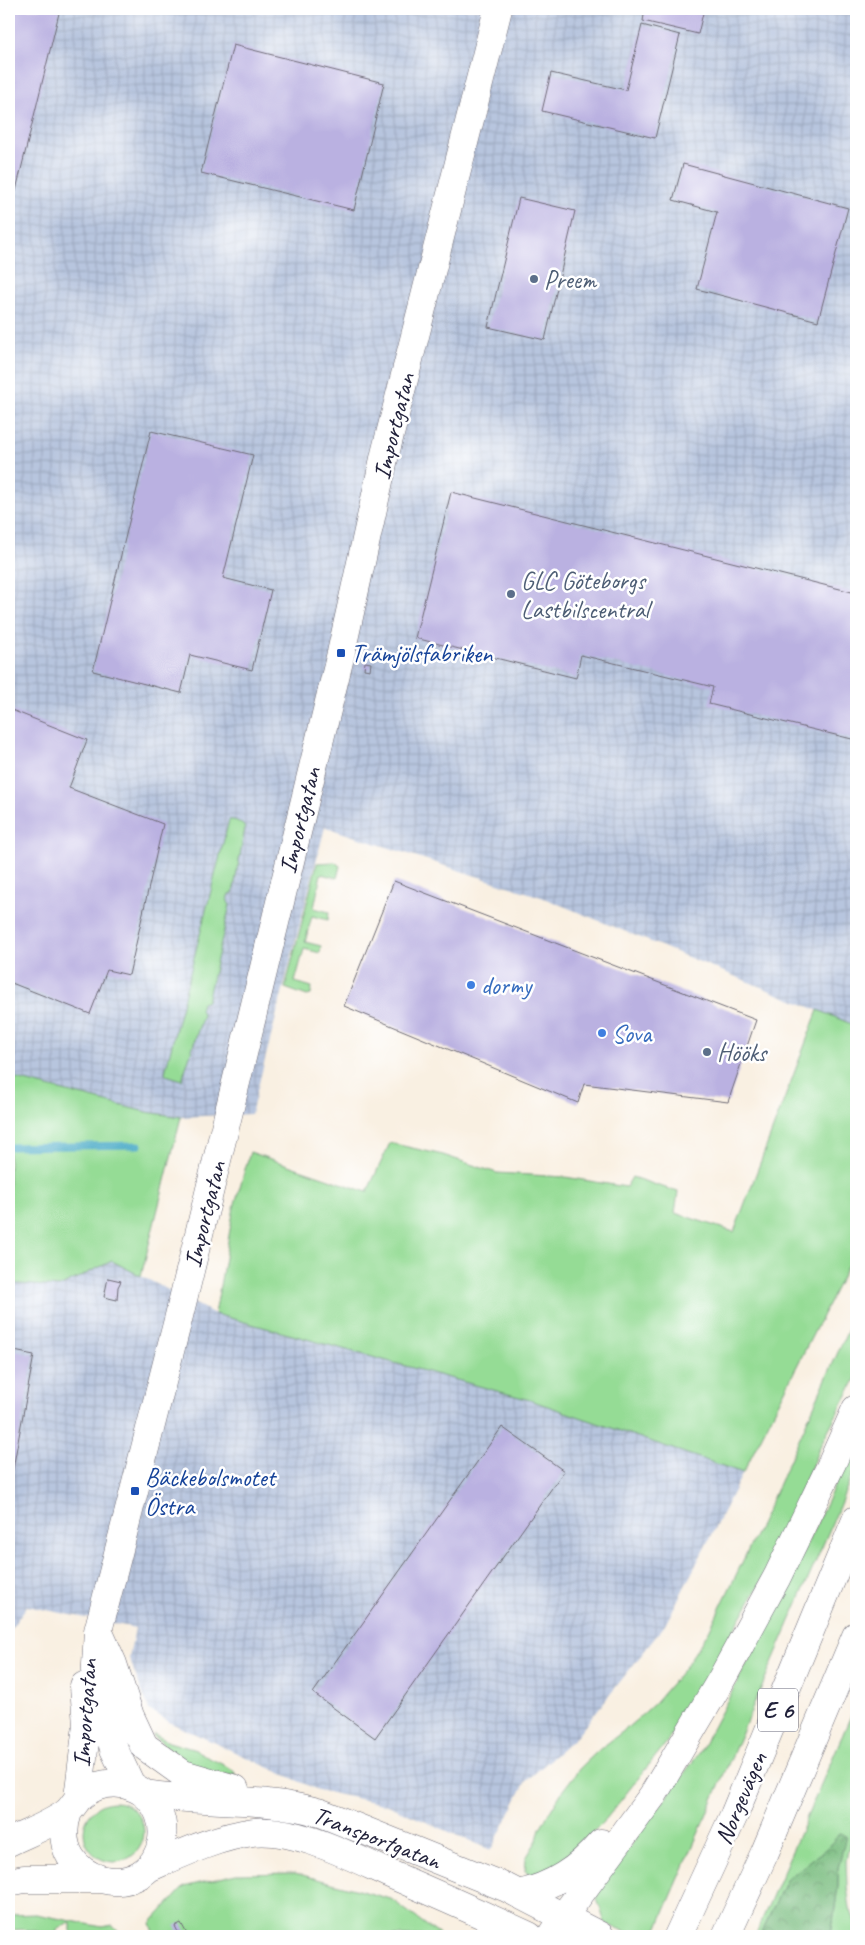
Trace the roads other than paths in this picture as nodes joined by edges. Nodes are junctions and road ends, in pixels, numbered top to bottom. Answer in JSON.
{"nodes":[{"id":1,"x":498,"y":9,"type":"edge"},
{"id":2,"x":856,"y":1409,"type":"edge"},
{"id":3,"x":856,"y":1520,"type":"edge"},
{"id":4,"x":98,"y":1631,"type":"junction"},
{"id":5,"x":856,"y":1636,"type":"edge"},
{"id":6,"x":673,"y":1762,"type":"junction"},
{"id":7,"x":139,"y":1791,"type":"junction"},
{"id":8,"x":276,"y":1803,"type":"junction"},
{"id":9,"x":73,"y":1805,"type":"junction"},
{"id":10,"x":9,"y":1842,"type":"edge"},
{"id":11,"x":148,"y":1868,"type":"junction"},
{"id":12,"x":98,"y":1879,"type":"junction"},
{"id":13,"x":9,"y":1882,"type":"edge"},
{"id":14,"x":519,"y":1894,"type":"junction"},
{"id":15,"x":557,"y":1927,"type":"edge"},
{"id":16,"x":598,"y":1935,"type":"edge"},
{"id":17,"x":529,"y":1936,"type":"edge"},
{"id":18,"x":678,"y":1936,"type":"edge"},
{"id":19,"x":726,"y":1936,"type":"edge"}],
"edges":[{"from":1,"to":4,"type":"main road","name":"Importgatan"},
{"from":2,"to":6,"type":"main road"},
{"from":3,"to":18,"type":"main road","name":"Norgevägen","number":"E 6"},
{"from":4,"to":7,"type":"main road","name":"Importgatan"},
{"from":4,"to":8,"type":"main road","name":"Importgatan"},
{"from":4,"to":9,"type":"main road","name":"Importgatan"},
{"from":5,"to":19,"type":"main road","name":"Norgevägen","number":"E 6"},
{"from":6,"to":14,"type":"main road"},
{"from":6,"to":15,"type":"main road"},
{"from":7,"to":8,"type":"main road","name":"Transportgatan"},
{"from":7,"to":9,"type":"main road","name":"Transportgatan"},
{"from":7,"to":11,"type":"main road"},
{"from":8,"to":14,"type":"main road","name":"Transportgatan"},
{"from":9,"to":10,"type":"main road","name":"Transportgatan"},
{"from":9,"to":12,"type":"main road","name":"Transportgatan"},
{"from":11,"to":12,"type":"main road","name":"Transportgatan"},
{"from":11,"to":17,"type":"main road","name":"Transportgatan"},
{"from":12,"to":13,"type":"main road","name":"Transportgatan"},
{"from":14,"to":15,"type":"main road","name":"Transportgatan"},
{"from":15,"to":16,"type":"main road","name":"Transportgatan"}]}
